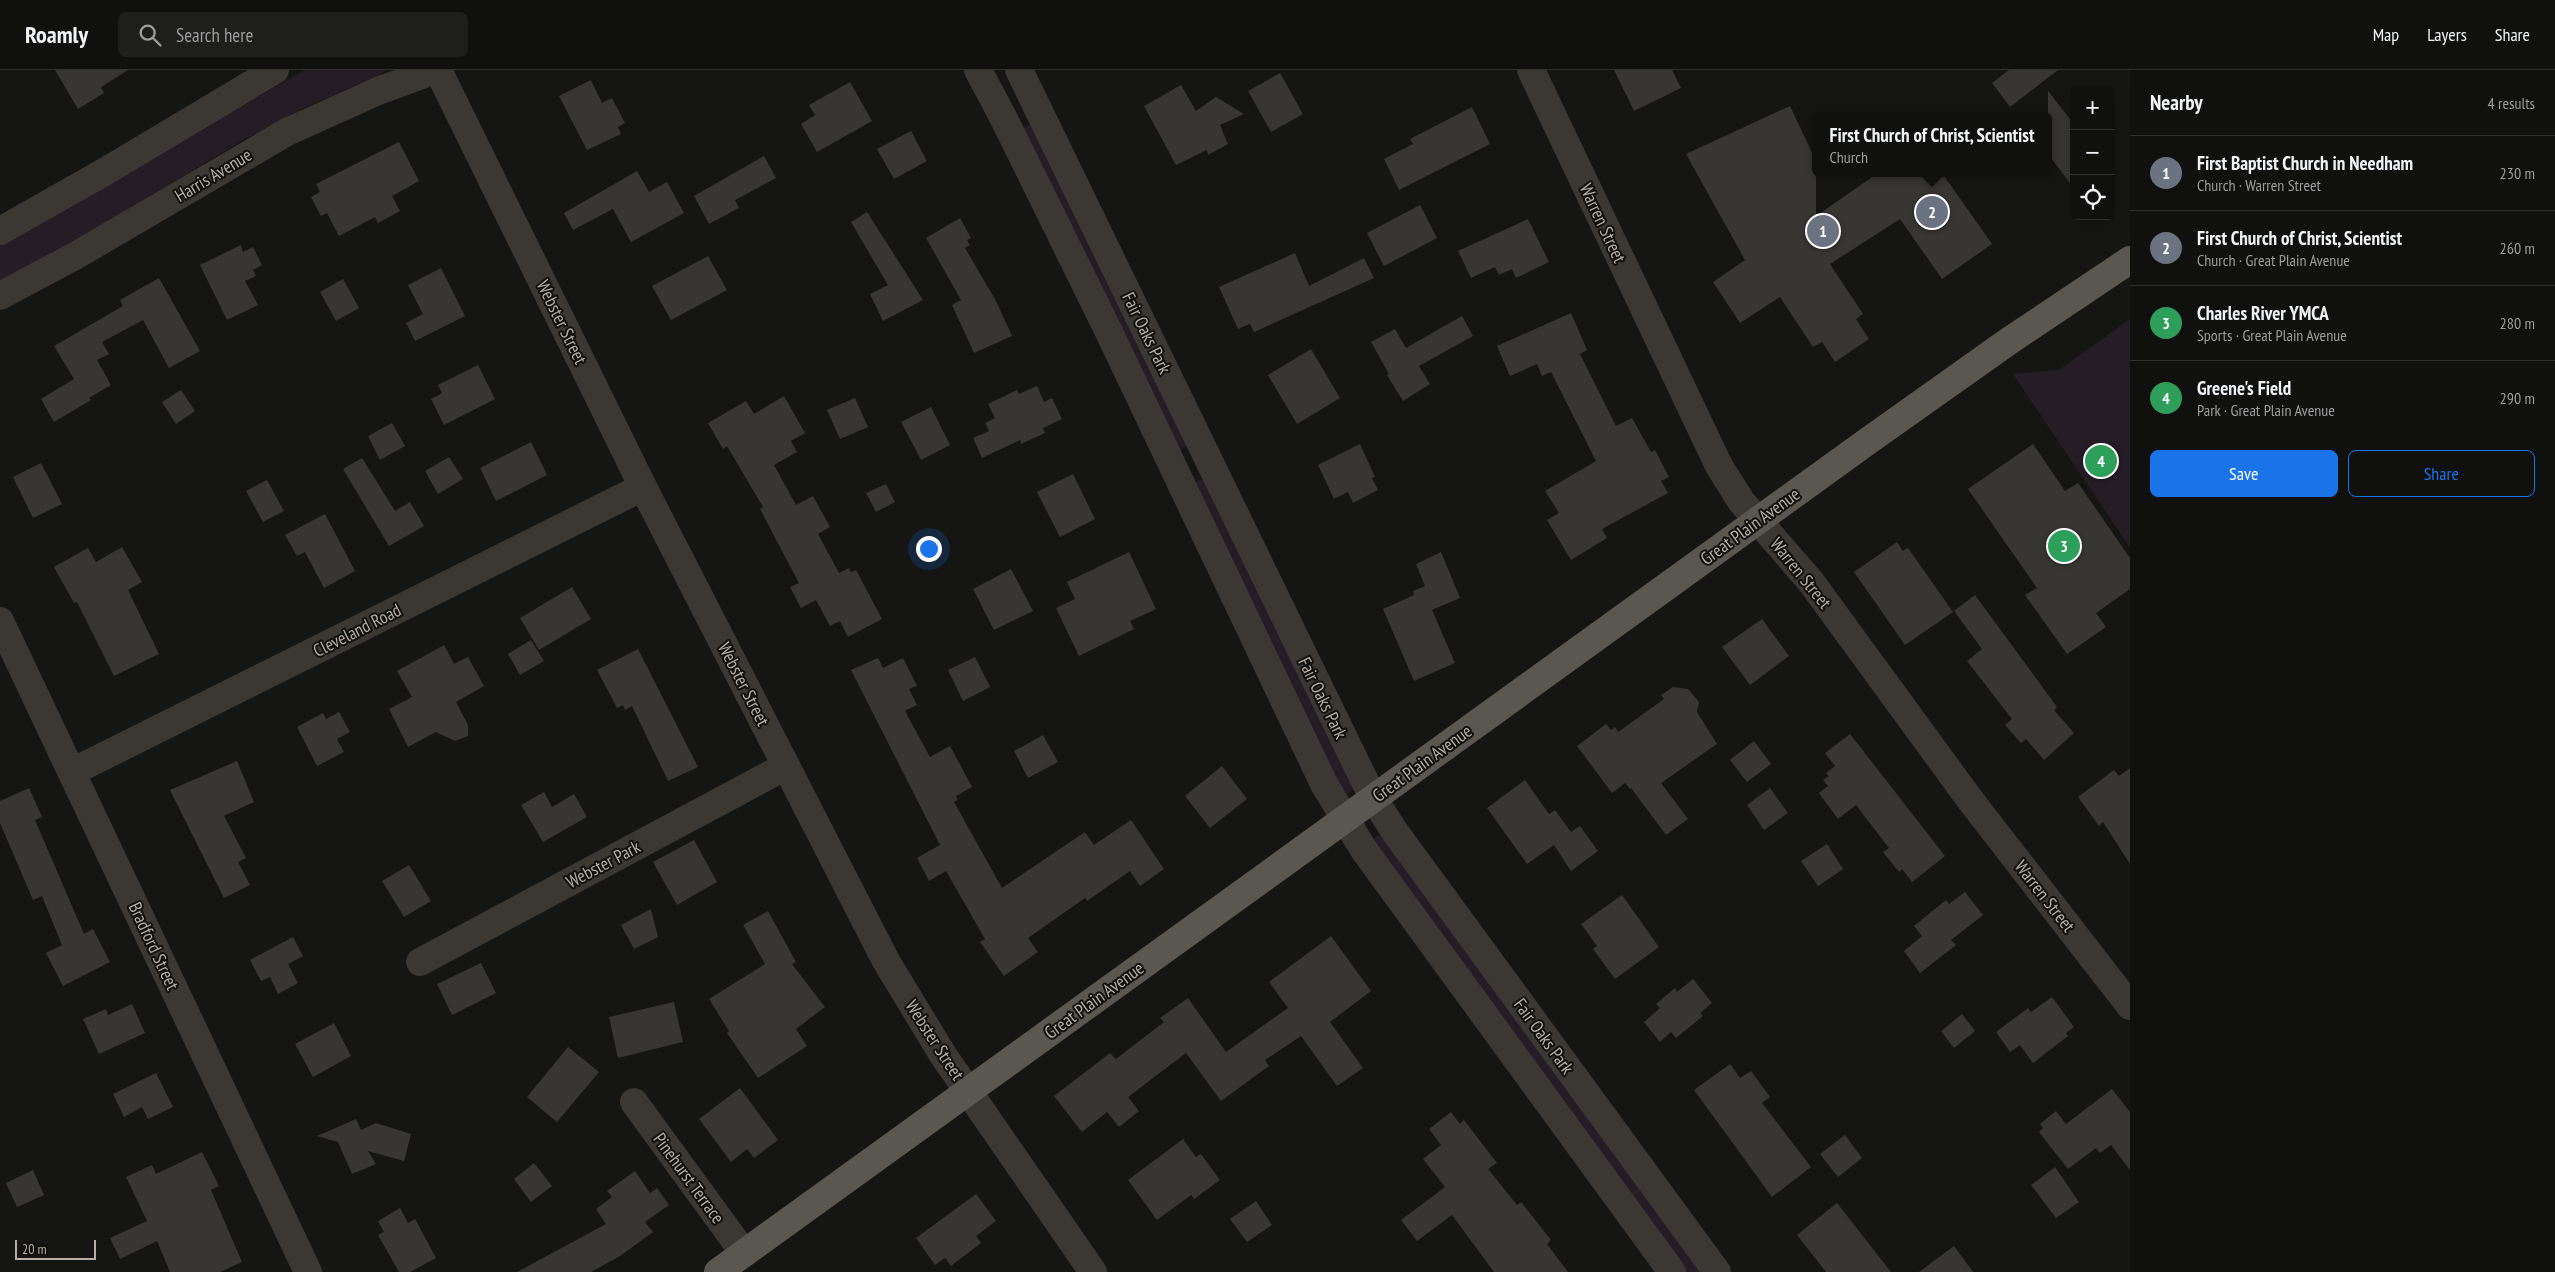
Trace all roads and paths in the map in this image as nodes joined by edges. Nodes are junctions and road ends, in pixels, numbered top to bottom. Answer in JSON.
{"nodes":[{"id":1,"x":275,"y":70,"type":"edge"},
{"id":2,"x":437,"y":70,"type":"edge"},
{"id":3,"x":978,"y":70,"type":"edge"},
{"id":4,"x":1018,"y":70,"type":"edge"},
{"id":5,"x":1531,"y":70,"type":"edge"},
{"id":6,"x":1035,"y":101,"type":"junction"},
{"id":7,"x":1003,"y":116,"type":"junction"},
{"id":8,"x":0,"y":230,"type":"edge"},
{"id":9,"x":2130,"y":260,"type":"edge"},
{"id":10,"x":0,"y":296,"type":"edge"},
{"id":11,"x":1206,"y":456,"type":"junction"},
{"id":12,"x":1175,"y":472,"type":"junction"},
{"id":13,"x":643,"y":487,"type":"junction"},
{"id":14,"x":1758,"y":521,"type":"junction"},
{"id":15,"x":0,"y":621,"type":"edge"},
{"id":16,"x":786,"y":766,"type":"junction"},
{"id":17,"x":72,"y":772,"type":"junction"},
{"id":18,"x":1373,"y":798,"type":"junction"},
{"id":19,"x":1344,"y":819,"type":"junction"},
{"id":20,"x":420,"y":962,"type":"dead end"},
{"id":21,"x":2130,"y":1006,"type":"edge"},
{"id":22,"x":968,"y":1091,"type":"junction"},
{"id":23,"x":634,"y":1102,"type":"dead end"},
{"id":24,"x":744,"y":1253,"type":"junction"},
{"id":25,"x":308,"y":1272,"type":"edge"},
{"id":26,"x":718,"y":1272,"type":"edge"},
{"id":27,"x":1093,"y":1272,"type":"edge"},
{"id":28,"x":1672,"y":1272,"type":"edge"},
{"id":29,"x":1717,"y":1272,"type":"edge"}],
"edges":[{"from":1,"to":8,"type":"street"},
{"from":2,"to":10,"type":"street","name":"Harris Avenue"},
{"from":2,"to":13,"type":"street","name":"Webster Street"},
{"from":3,"to":7,"type":"street","name":"Fair Oaks Park"},
{"from":4,"to":6,"type":"street","name":"Fair Oaks Park"},
{"from":5,"to":14,"type":"street","name":"Warren Street"},
{"from":6,"to":7,"type":"street"},
{"from":6,"to":11,"type":"street","name":"Fair Oaks Park"},
{"from":7,"to":12,"type":"street","name":"Fair Oaks Park"},
{"from":9,"to":14,"type":"main road","name":"Great Plain Avenue"},
{"from":11,"to":12,"type":"street"},
{"from":11,"to":18,"type":"street","name":"Fair Oaks Park"},
{"from":12,"to":19,"type":"street","name":"Fair Oaks Park"},
{"from":13,"to":16,"type":"street","name":"Webster Street"},
{"from":13,"to":17,"type":"street","name":"Cleveland Road"},
{"from":14,"to":18,"type":"main road","name":"Great Plain Avenue"},
{"from":14,"to":21,"type":"street","name":"Warren Street"},
{"from":15,"to":17,"type":"street","name":"Bradford Street"},
{"from":16,"to":20,"type":"street","name":"Webster Park"},
{"from":16,"to":22,"type":"street","name":"Webster Street"},
{"from":17,"to":25,"type":"street","name":"Bradford Street"},
{"from":18,"to":19,"type":"main road","name":"Great Plain Avenue"},
{"from":18,"to":29,"type":"street","name":"Fair Oaks Park"},
{"from":19,"to":22,"type":"main road","name":"Great Plain Avenue"},
{"from":19,"to":28,"type":"street","name":"Fair Oaks Park"},
{"from":22,"to":24,"type":"main road","name":"Great Plain Avenue"},
{"from":22,"to":27,"type":"street","name":"Webster Street"},
{"from":23,"to":24,"type":"street","name":"Pinehurst Terrace"},
{"from":24,"to":26,"type":"main road","name":"Great Plain Avenue"}]}
